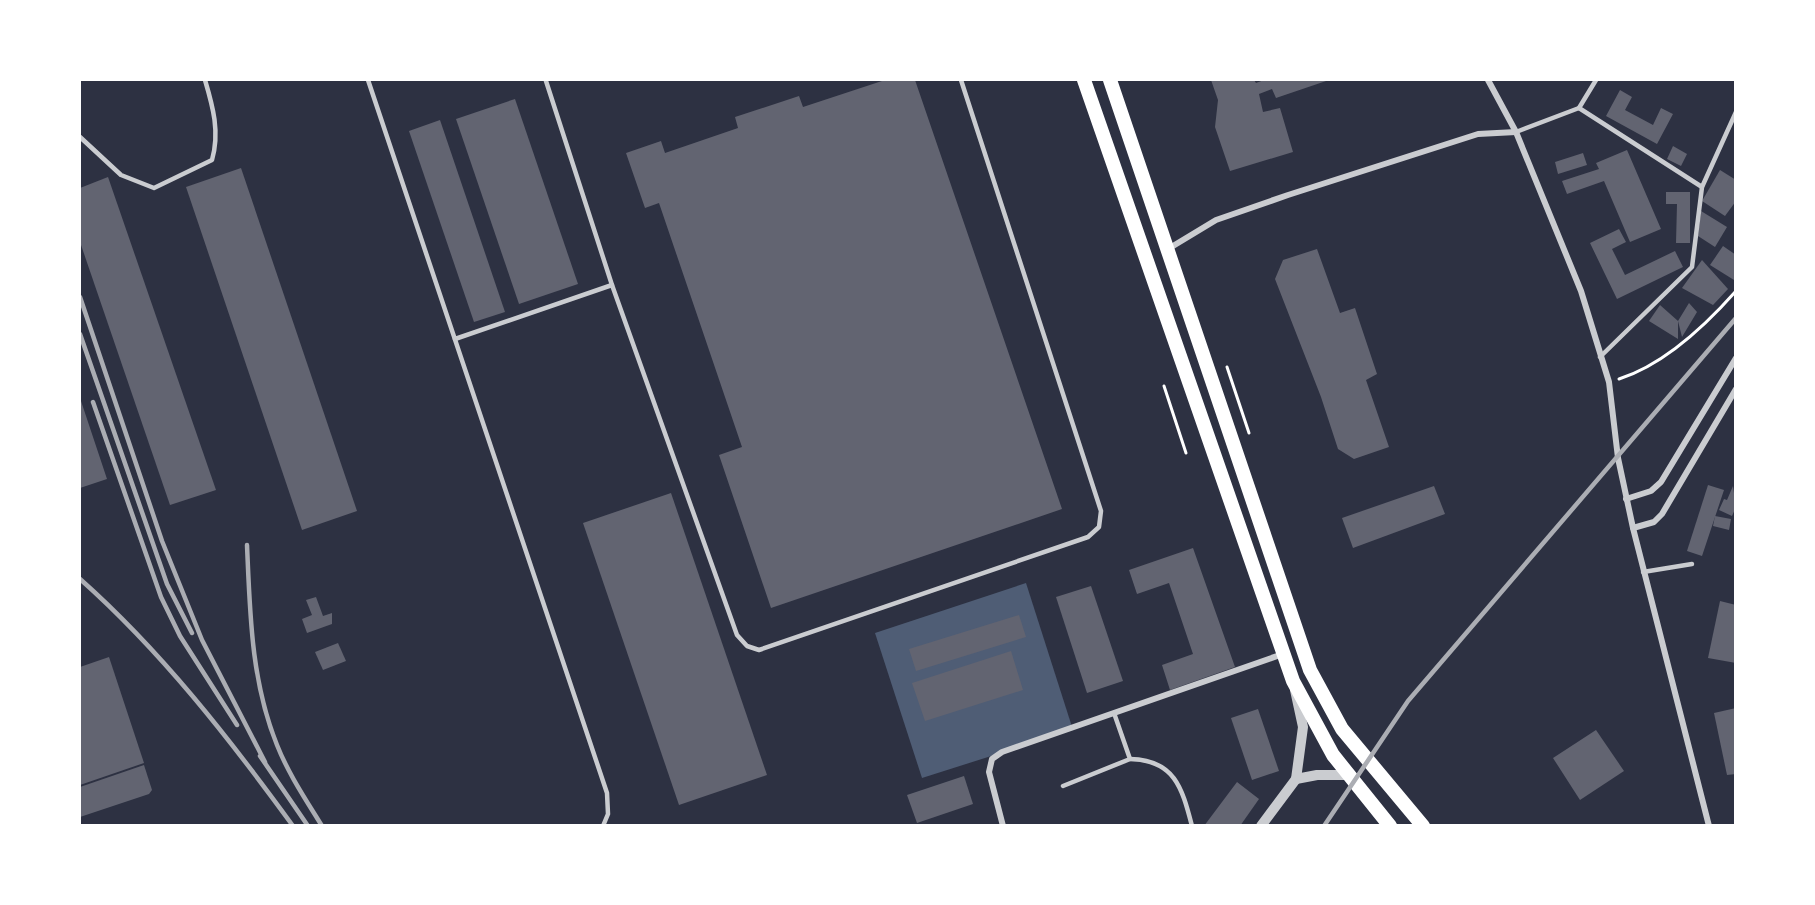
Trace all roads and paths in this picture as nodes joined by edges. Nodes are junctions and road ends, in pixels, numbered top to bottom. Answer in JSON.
{"nodes":[{"id":1,"x":205,"y":80,"type":"edge"},
{"id":2,"x":368,"y":80,"type":"edge"},
{"id":3,"x":961,"y":80,"type":"edge"},
{"id":4,"x":1084,"y":80,"type":"edge"},
{"id":5,"x":1110,"y":80,"type":"edge"},
{"id":6,"x":1488,"y":80,"type":"edge"},
{"id":7,"x":1596,"y":80,"type":"edge"},
{"id":8,"x":546,"y":81,"type":"dead end"},
{"id":9,"x":1579,"y":108,"type":"junction"},
{"id":10,"x":1736,"y":112,"type":"edge"},
{"id":11,"x":1515,"y":132,"type":"junction"},
{"id":12,"x":80,"y":137,"type":"edge"},
{"id":13,"x":1702,"y":187,"type":"junction"},
{"id":14,"x":1168,"y":249,"type":"junction"},
{"id":15,"x":612,"y":285,"type":"junction"},
{"id":16,"x":1736,"y":291,"type":"edge"},
{"id":17,"x":455,"y":339,"type":"junction"},
{"id":18,"x":1600,"y":357,"type":"junction"},
{"id":19,"x":1736,"y":358,"type":"edge"},
{"id":20,"x":1227,"y":367,"type":"dead end"},
{"id":21,"x":1609,"y":382,"type":"junction"},
{"id":22,"x":1164,"y":386,"type":"dead end"},
{"id":23,"x":1736,"y":389,"type":"edge"},
{"id":24,"x":1249,"y":433,"type":"dead end"},
{"id":25,"x":1186,"y":453,"type":"dead end"},
{"id":26,"x":1626,"y":499,"type":"junction"},
{"id":27,"x":1633,"y":528,"type":"junction"},
{"id":28,"x":1692,"y":564,"type":"dead end"},
{"id":29,"x":1643,"y":572,"type":"junction"},
{"id":30,"x":1283,"y":654,"type":"junction"},
{"id":31,"x":1293,"y":681,"type":"junction"},
{"id":32,"x":1114,"y":713,"type":"junction"},
{"id":33,"x":1130,"y":759,"type":"junction"},
{"id":34,"x":1346,"y":775,"type":"junction"},
{"id":35,"x":1296,"y":779,"type":"junction"},
{"id":36,"x":1063,"y":786,"type":"dead end"},
{"id":37,"x":1384,"y":823,"type":"edge"},
{"id":38,"x":603,"y":825,"type":"edge"},
{"id":39,"x":1003,"y":825,"type":"edge"},
{"id":40,"x":1192,"y":825,"type":"edge"},
{"id":41,"x":1261,"y":825,"type":"edge"},
{"id":42,"x":1423,"y":825,"type":"edge"},
{"id":43,"x":1709,"y":825,"type":"edge"}],
"edges":[{"from":1,"to":12,"type":"lane"},
{"from":2,"to":17,"type":"lane"},
{"from":3,"to":15,"type":"lane"},
{"from":4,"to":30,"type":"highway"},
{"from":5,"to":14,"type":"highway"},
{"from":6,"to":11,"type":"street"},
{"from":7,"to":9,"type":"lane"},
{"from":8,"to":15,"type":"lane"},
{"from":9,"to":11,"type":"lane"},
{"from":9,"to":13,"type":"lane"},
{"from":10,"to":13,"type":"lane"},
{"from":11,"to":14,"type":"street"},
{"from":11,"to":18,"type":"street"},
{"from":13,"to":18,"type":"lane"},
{"from":14,"to":42,"type":"highway"},
{"from":15,"to":17,"type":"lane"},
{"from":16,"to":21,"type":"path"},
{"from":17,"to":38,"type":"lane"},
{"from":18,"to":21,"type":"street"},
{"from":19,"to":26,"type":"street"},
{"from":20,"to":24,"type":"path"},
{"from":21,"to":26,"type":"street"},
{"from":22,"to":25,"type":"path"},
{"from":23,"to":27,"type":"street"},
{"from":26,"to":27,"type":"street"},
{"from":27,"to":29,"type":"street"},
{"from":28,"to":29,"type":"lane"},
{"from":29,"to":43,"type":"street"},
{"from":30,"to":31,"type":"highway"},
{"from":30,"to":32,"type":"street"},
{"from":31,"to":34,"type":"highway"},
{"from":31,"to":35,"type":"street"},
{"from":32,"to":33,"type":"lane"},
{"from":32,"to":39,"type":"street"},
{"from":33,"to":36,"type":"lane"},
{"from":33,"to":40,"type":"lane"},
{"from":34,"to":35,"type":"street"},
{"from":34,"to":37,"type":"highway"},
{"from":35,"to":41,"type":"street"}]}
